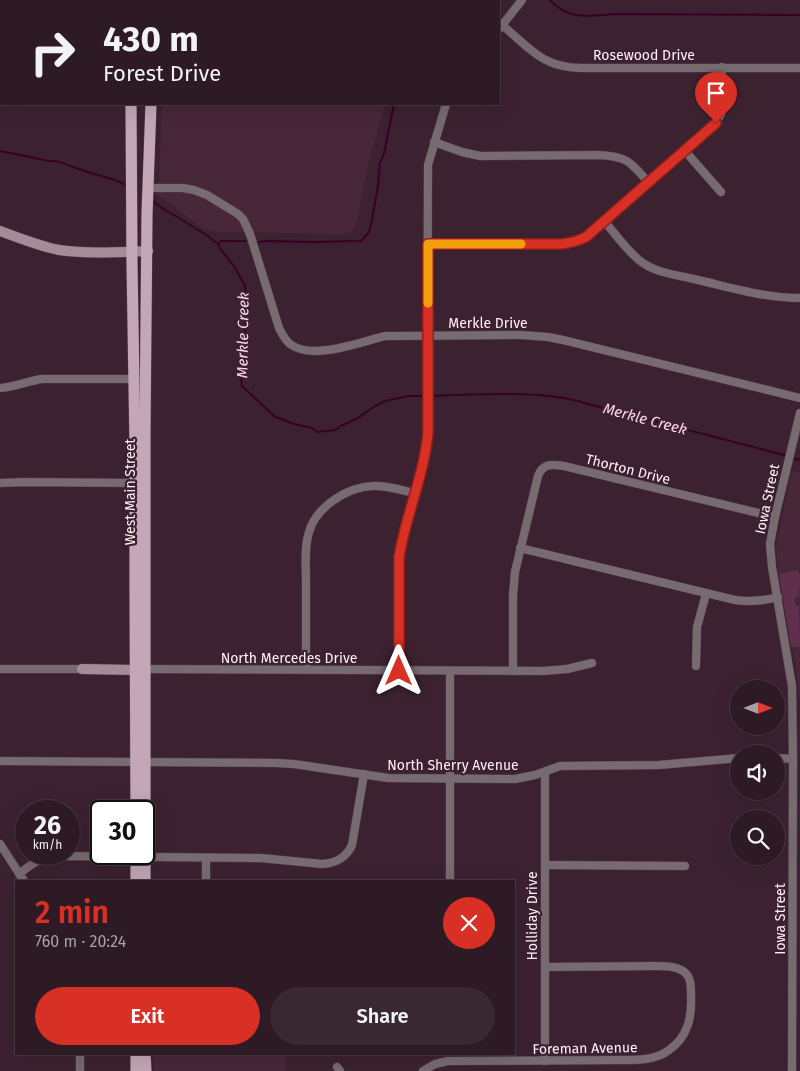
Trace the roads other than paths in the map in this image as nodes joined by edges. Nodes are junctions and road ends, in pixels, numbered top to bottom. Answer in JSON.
{"nodes":[{"id":1,"x":522,"y":0,"type":"edge"},
{"id":2,"x":500,"y":27,"type":"edge"},
{"id":3,"x":722,"y":67,"type":"junction"},
{"id":4,"x":800,"y":68,"type":"edge"},
{"id":5,"x":131,"y":105,"type":"edge"},
{"id":6,"x":151,"y":105,"type":"edge"},
{"id":7,"x":446,"y":105,"type":"edge"},
{"id":8,"x":434,"y":142,"type":"junction"},
{"id":9,"x":685,"y":151,"type":"junction"},
{"id":10,"x":648,"y":182,"type":"junction"},
{"id":11,"x":148,"y":190,"type":"junction"},
{"id":12,"x":721,"y":192,"type":"dead end"},
{"id":13,"x":604,"y":220,"type":"junction"},
{"id":14,"x":0,"y":231,"type":"edge"},
{"id":15,"x":428,"y":244,"type":"junction"},
{"id":16,"x":148,"y":251,"type":"junction"},
{"id":17,"x":132,"y":252,"type":"junction"},
{"id":18,"x":800,"y":298,"type":"edge"},
{"id":19,"x":428,"y":335,"type":"junction"},
{"id":20,"x":134,"y":379,"type":"junction"},
{"id":21,"x":0,"y":388,"type":"edge"},
{"id":22,"x":800,"y":398,"type":"edge"},
{"id":23,"x":800,"y":413,"type":"edge"},
{"id":24,"x":0,"y":482,"type":"edge"},
{"id":25,"x":136,"y":483,"type":"junction"},
{"id":26,"x":414,"y":493,"type":"junction"},
{"id":27,"x":775,"y":517,"type":"junction"},
{"id":28,"x":520,"y":548,"type":"junction"},
{"id":29,"x":706,"y":594,"type":"junction"},
{"id":30,"x":778,"y":598,"type":"junction"},
{"id":31,"x":592,"y":663,"type":"dead end"},
{"id":32,"x":696,"y":666,"type":"dead end"},
{"id":33,"x":0,"y":669,"type":"edge"},
{"id":34,"x":82,"y":669,"type":"joint"},
{"id":35,"x":306,"y":669,"type":"junction"},
{"id":36,"x":140,"y":670,"type":"junction"},
{"id":37,"x":399,"y":671,"type":"junction"},
{"id":38,"x":450,"y":671,"type":"junction"},
{"id":39,"x":513,"y":671,"type":"junction"},
{"id":40,"x":796,"y":716,"type":"edge"},
{"id":41,"x":730,"y":759,"type":"edge"},
{"id":42,"x":785,"y":759,"type":"edge"},
{"id":43,"x":793,"y":759,"type":"junction"},
{"id":44,"x":0,"y":762,"type":"edge"},
{"id":45,"x":140,"y":763,"type":"junction"},
{"id":46,"x":545,"y":772,"type":"junction"},
{"id":47,"x":364,"y":774,"type":"junction"},
{"id":48,"x":450,"y":779,"type":"junction"},
{"id":49,"x":137,"y":800,"type":"edge"},
{"id":50,"x":140,"y":800,"type":"edge"},
{"id":51,"x":0,"y":844,"type":"edge"},
{"id":52,"x":90,"y":856,"type":"edge"},
{"id":53,"x":155,"y":856,"type":"edge"},
{"id":54,"x":206,"y":858,"type":"junction"},
{"id":55,"x":138,"y":865,"type":"edge"},
{"id":56,"x":141,"y":865,"type":"edge"},
{"id":57,"x":545,"y":865,"type":"junction"},
{"id":58,"x":685,"y":866,"type":"dead end"},
{"id":59,"x":19,"y":874,"type":"junction"},
{"id":60,"x":23,"y":880,"type":"edge"},
{"id":61,"x":136,"y":880,"type":"edge"},
{"id":62,"x":145,"y":880,"type":"edge"},
{"id":63,"x":206,"y":880,"type":"edge"},
{"id":64,"x":450,"y":880,"type":"edge"},
{"id":65,"x":545,"y":966,"type":"junction"},
{"id":66,"x":80,"y":1055,"type":"edge"},
{"id":67,"x":136,"y":1055,"type":"edge"},
{"id":68,"x":146,"y":1055,"type":"edge"},
{"id":69,"x":545,"y":1061,"type":"junction"},
{"id":70,"x":80,"y":1071,"type":"edge"},
{"id":71,"x":136,"y":1071,"type":"edge"},
{"id":72,"x":146,"y":1071,"type":"edge"},
{"id":73,"x":423,"y":1071,"type":"edge"},
{"id":74,"x":792,"y":1071,"type":"edge"}],
"edges":[{"from":1,"to":2,"type":"street"},
{"from":2,"to":3,"type":"street","name":"Rosewood Drive"},
{"from":3,"to":4,"type":"street","name":"Rosewood Drive"},
{"from":3,"to":9,"type":"street"},
{"from":5,"to":17,"type":"main road","name":"West Main Street"},
{"from":6,"to":11,"type":"main road","name":"West Main Street"},
{"from":7,"to":8,"type":"street"},
{"from":8,"to":10,"type":"street"},
{"from":8,"to":15,"type":"street"},
{"from":9,"to":10,"type":"street"},
{"from":9,"to":12,"type":"street"},
{"from":10,"to":13,"type":"street"},
{"from":11,"to":16,"type":"main road","name":"West Main Street"},
{"from":11,"to":19,"type":"street","name":"Merkle Drive"},
{"from":13,"to":15,"type":"street"},
{"from":13,"to":18,"type":"street"},
{"from":14,"to":17,"type":"street"},
{"from":15,"to":19,"type":"street"},
{"from":16,"to":17,"type":"street"},
{"from":16,"to":36,"type":"main road","name":"West Main Street"},
{"from":17,"to":20,"type":"main road","name":"West Main Street"},
{"from":19,"to":22,"type":"street","name":"Merkle Drive"},
{"from":19,"to":26,"type":"street"},
{"from":20,"to":21,"type":"street"},
{"from":20,"to":25,"type":"main road","name":"West Main Street"},
{"from":23,"to":27,"type":"street","name":"Iowa Street"},
{"from":24,"to":25,"type":"street"},
{"from":25,"to":36,"type":"main road","name":"West Main Street"},
{"from":26,"to":35,"type":"street"},
{"from":26,"to":37,"type":"street"},
{"from":27,"to":28,"type":"street","name":"Thorton Drive"},
{"from":27,"to":30,"type":"street","name":"Iowa Street"},
{"from":28,"to":29,"type":"street"},
{"from":28,"to":39,"type":"street"},
{"from":29,"to":30,"type":"street"},
{"from":29,"to":32,"type":"street"},
{"from":30,"to":40,"type":"street","name":"Iowa Street"},
{"from":31,"to":39,"type":"street","name":"North Mercedes Drive"},
{"from":33,"to":34,"type":"street"},
{"from":34,"to":36,"type":"street"},
{"from":35,"to":36,"type":"street","name":"North Mercedes Drive"},
{"from":35,"to":37,"type":"street","name":"North Mercedes Drive"},
{"from":36,"to":45,"type":"main road","name":"West Main Street"},
{"from":37,"to":38,"type":"street","name":"North Mercedes Drive"},
{"from":38,"to":39,"type":"street","name":"North Mercedes Drive"},
{"from":38,"to":48,"type":"street"},
{"from":40,"to":43,"type":"street","name":"Iowa Street"},
{"from":41,"to":46,"type":"street","name":"North Sherry Avenue"},
{"from":42,"to":43,"type":"street"},
{"from":43,"to":74,"type":"street","name":"Iowa Street"},
{"from":44,"to":45,"type":"street","name":"North Sherry Avenue"},
{"from":45,"to":47,"type":"street","name":"North Sherry Avenue"},
{"from":45,"to":49,"type":"main road","name":"West Main Street"},
{"from":45,"to":50,"type":"main road","name":"West Main Street"},
{"from":46,"to":48,"type":"street","name":"North Sherry Avenue"},
{"from":46,"to":57,"type":"street","name":"Holliday Drive"},
{"from":47,"to":48,"type":"street","name":"North Sherry Avenue"},
{"from":47,"to":54,"type":"street"},
{"from":48,"to":64,"type":"street"},
{"from":51,"to":59,"type":"street"},
{"from":52,"to":59,"type":"street"},
{"from":53,"to":54,"type":"street"},
{"from":54,"to":63,"type":"street"},
{"from":55,"to":61,"type":"main road","name":"West Main Street"},
{"from":56,"to":62,"type":"main road","name":"West Main Street"},
{"from":57,"to":58,"type":"street"},
{"from":57,"to":65,"type":"street","name":"Holliday Drive"},
{"from":59,"to":60,"type":"street"},
{"from":65,"to":69,"type":"street","name":"Holliday Drive"},
{"from":65,"to":69,"type":"street","name":"Foreman Avenue"},
{"from":66,"to":70,"type":"street"},
{"from":67,"to":71,"type":"main road"},
{"from":68,"to":72,"type":"main road"},
{"from":69,"to":73,"type":"street","name":"Foreman Avenue"}]}
